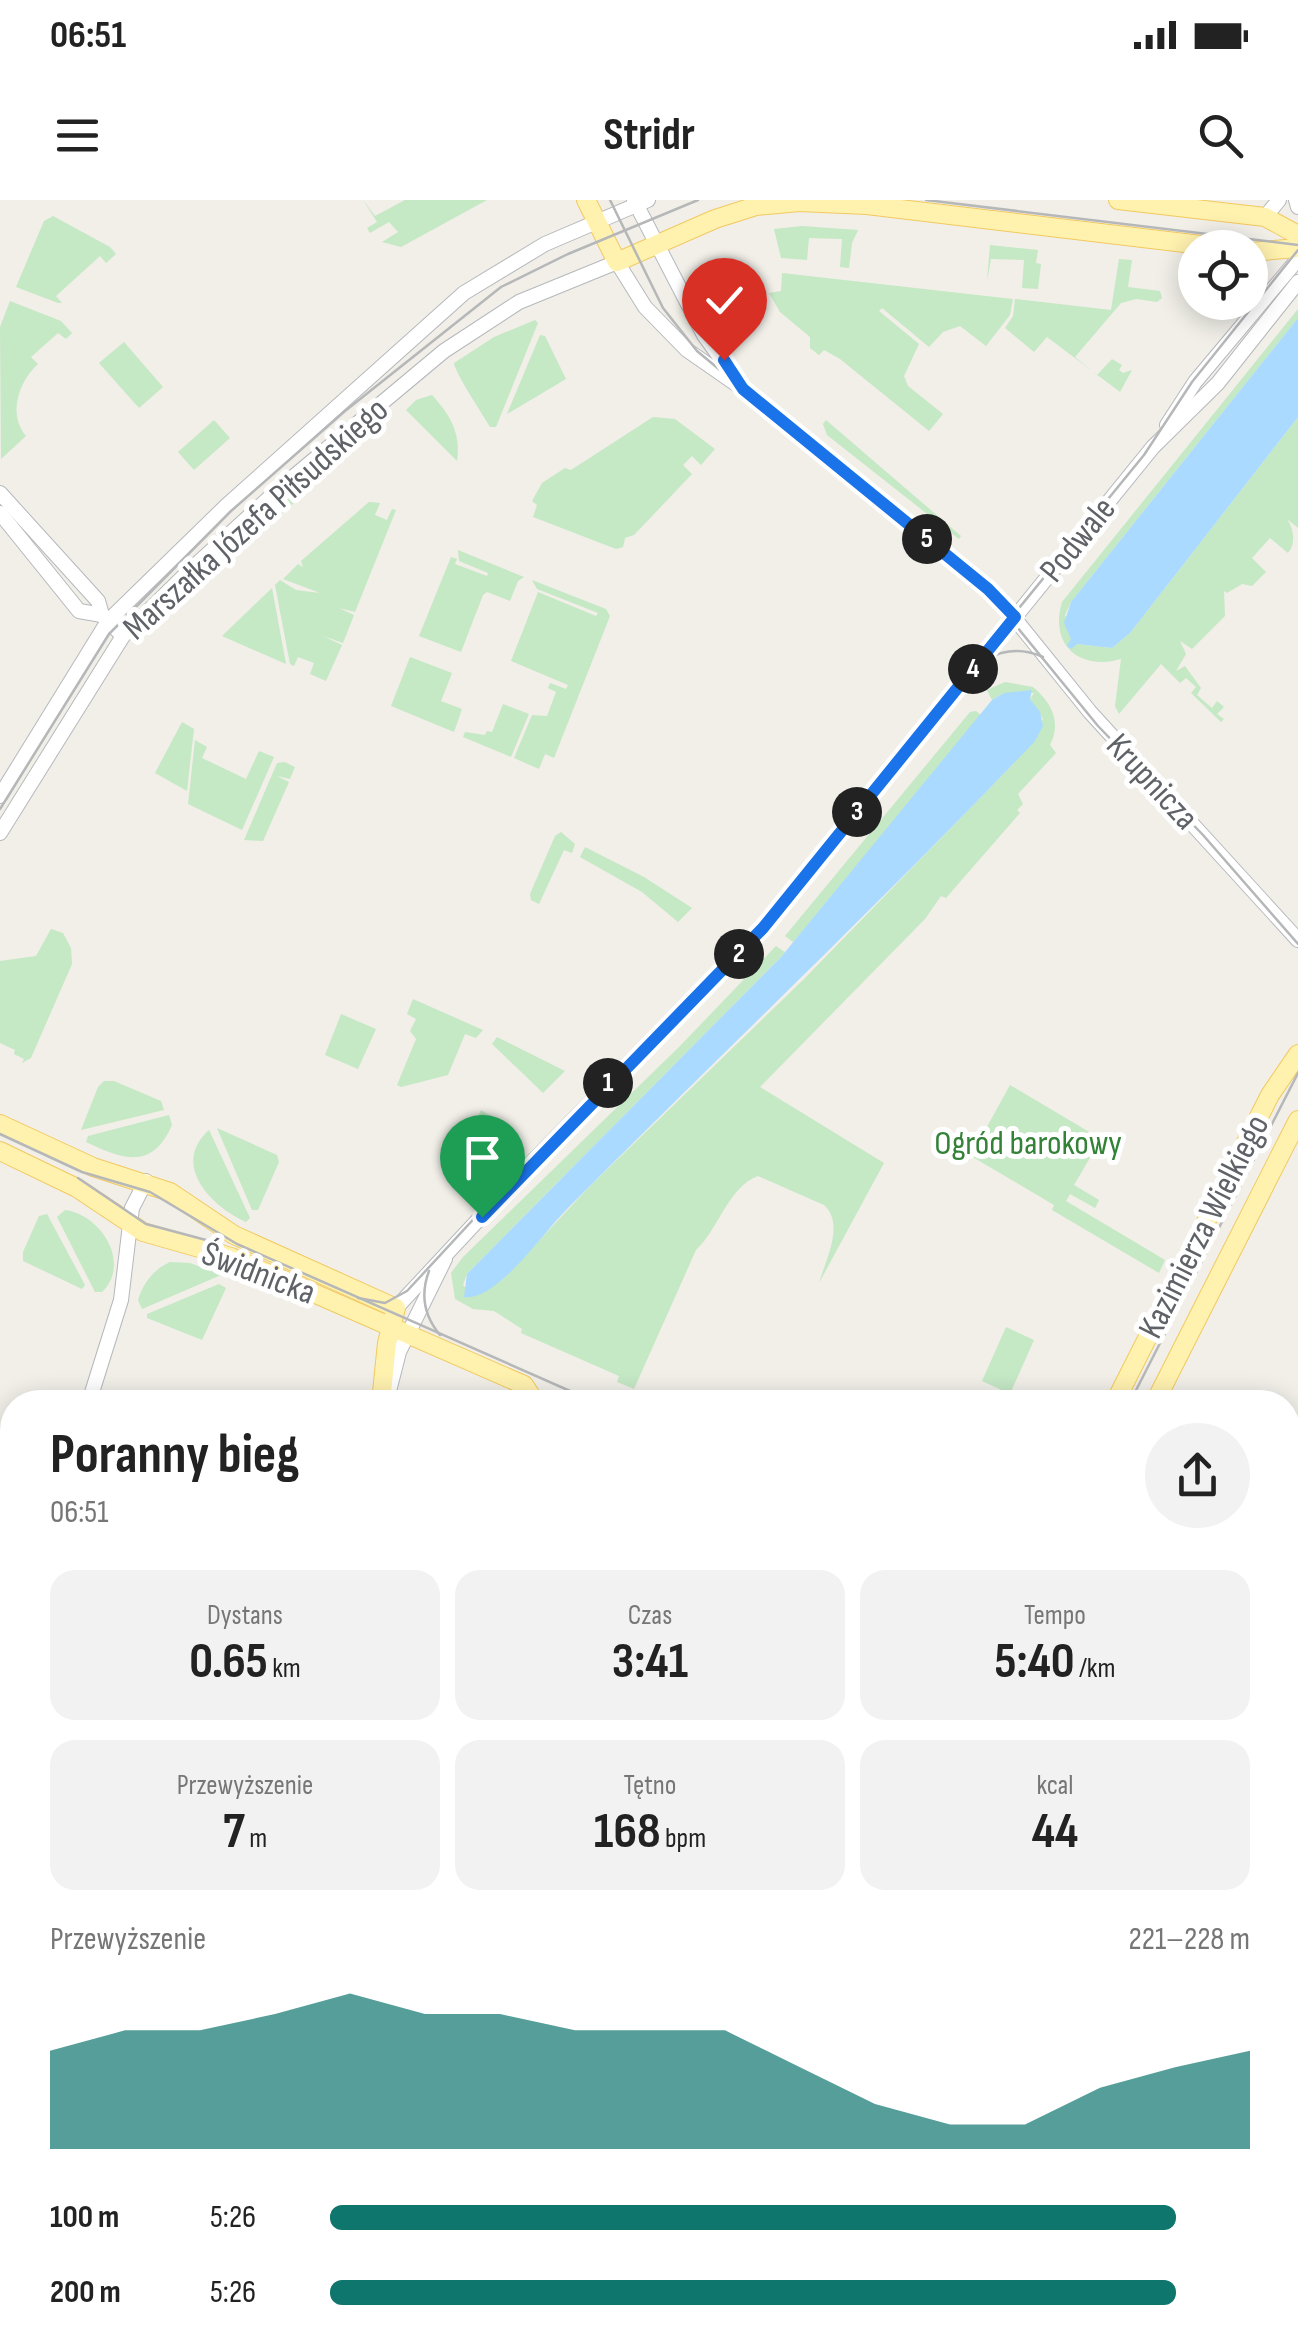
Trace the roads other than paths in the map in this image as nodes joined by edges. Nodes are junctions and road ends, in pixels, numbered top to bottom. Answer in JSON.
{"nodes":[{"id":1,"x":586,"y":200,"type":"edge"},
{"id":2,"x":1118,"y":200,"type":"edge"},
{"id":3,"x":1279,"y":200,"type":"edge"},
{"id":4,"x":639,"y":201,"type":"edge"},
{"id":5,"x":949,"y":208,"type":"edge"},
{"id":6,"x":1264,"y":217,"type":"junction"},
{"id":7,"x":594,"y":220,"type":"junction"},
{"id":8,"x":1298,"y":235,"type":"edge"},
{"id":9,"x":1178,"y":241,"type":"edge"},
{"id":10,"x":658,"y":244,"type":"junction"},
{"id":11,"x":1298,"y":248,"type":"edge"},
{"id":12,"x":1268,"y":250,"type":"edge"},
{"id":13,"x":1298,"y":259,"type":"edge"},
{"id":14,"x":617,"y":262,"type":"junction"},
{"id":15,"x":1298,"y":282,"type":"edge"},
{"id":16,"x":743,"y":389,"type":"junction"},
{"id":17,"x":1153,"y":446,"type":"junction"},
{"id":18,"x":0,"y":493,"type":"edge"},
{"id":19,"x":0,"y":513,"type":"edge"},
{"id":20,"x":1015,"y":617,"type":"junction"},
{"id":21,"x":105,"y":618,"type":"junction"},
{"id":22,"x":122,"y":636,"type":"junction"},
{"id":23,"x":0,"y":796,"type":"edge"},
{"id":24,"x":0,"y":833,"type":"edge"},
{"id":25,"x":1298,"y":940,"type":"edge"},
{"id":26,"x":1298,"y":1054,"type":"edge"},
{"id":27,"x":1298,"y":1120,"type":"edge"},
{"id":28,"x":0,"y":1124,"type":"edge"},
{"id":29,"x":0,"y":1150,"type":"edge"},
{"id":30,"x":146,"y":1181,"type":"junction"},
{"id":31,"x":128,"y":1224,"type":"junction"},
{"id":32,"x":445,"y":1258,"type":"junction"},
{"id":33,"x":398,"y":1323,"type":"junction"},
{"id":34,"x":93,"y":1390,"type":"edge"},
{"id":35,"x":386,"y":1390,"type":"edge"},
{"id":36,"x":527,"y":1390,"type":"edge"},
{"id":37,"x":1121,"y":1390,"type":"edge"},
{"id":38,"x":1161,"y":1390,"type":"edge"}],
"edges":[{"from":1,"to":7,"type":"main road"},
{"from":2,"to":6,"type":"main road"},
{"from":3,"to":6,"type":"street"},
{"from":4,"to":7,"type":"street"},
{"from":4,"to":10,"type":"street"},
{"from":5,"to":9,"type":"main road"},
{"from":5,"to":10,"type":"main road"},
{"from":6,"to":8,"type":"main road"},
{"from":7,"to":14,"type":"main road"},
{"from":7,"to":21,"type":"street","name":"Marszałka Józefa Piłsudskiego"},
{"from":10,"to":14,"type":"main road"},
{"from":10,"to":16,"type":"street"},
{"from":11,"to":12,"type":"main road"},
{"from":13,"to":17,"type":"street","name":"Podwale"},
{"from":14,"to":16,"type":"street"},
{"from":14,"to":22,"type":"street","name":"Marszałka Józefa Piłsudskiego"},
{"from":15,"to":17,"type":"street","name":"Podwale"},
{"from":16,"to":20,"type":"street","name":"Krupnicza"},
{"from":17,"to":20,"type":"street","name":"Podwale"},
{"from":18,"to":21,"type":"street"},
{"from":19,"to":21,"type":"street"},
{"from":20,"to":25,"type":"street","name":"Krupnicza"},
{"from":20,"to":32,"type":"street","name":"Podwale"},
{"from":21,"to":22,"type":"street"},
{"from":21,"to":23,"type":"street","name":"Marszałka Józefa Piłsudskiego"},
{"from":22,"to":24,"type":"street","name":"Marszałka Józefa Piłsudskiego"},
{"from":26,"to":37,"type":"main road","name":"Kazimierza Wielkiego"},
{"from":27,"to":38,"type":"main road","name":"Kazimierza Wielkiego"},
{"from":28,"to":30,"type":"main road","name":"Świdnicka"},
{"from":29,"to":31,"type":"main road","name":"Świdnicka"},
{"from":30,"to":31,"type":"street"},
{"from":30,"to":33,"type":"main road","name":"Świdnicka"},
{"from":31,"to":33,"type":"main road","name":"Świdnicka"},
{"from":31,"to":34,"type":"street"},
{"from":32,"to":33,"type":"street","name":"Podwale"},
{"from":32,"to":33,"type":"street","name":"Podwale"},
{"from":33,"to":35,"type":"main road","name":"Podwale"},
{"from":33,"to":36,"type":"main road","name":"Świdnicka"}]}
